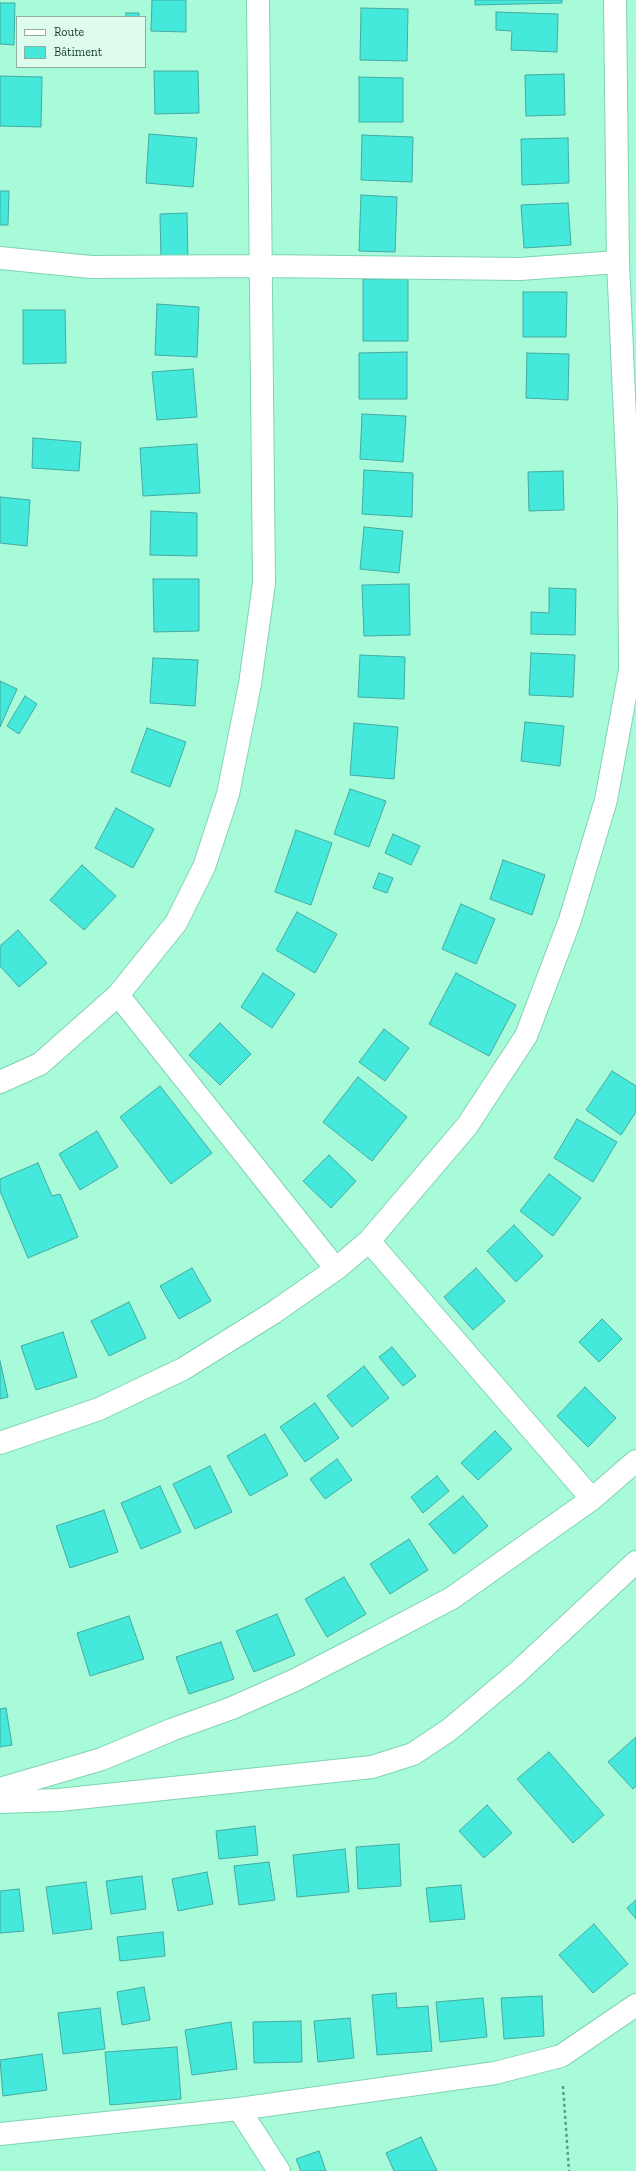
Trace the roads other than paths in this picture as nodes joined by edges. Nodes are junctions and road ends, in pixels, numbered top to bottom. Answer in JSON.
{"nodes":[{"id":1,"x":258,"y":0,"type":"edge"},
{"id":2,"x":615,"y":0,"type":"edge"},
{"id":3,"x":0,"y":258,"type":"edge"},
{"id":4,"x":618,"y":262,"type":"junction"},
{"id":5,"x":260,"y":266,"type":"junction"},
{"id":6,"x":628,"y":319,"type":"edge"},
{"id":7,"x":118,"y":995,"type":"junction"},
{"id":8,"x":0,"y":1082,"type":"edge"},
{"id":9,"x":369,"y":1241,"type":"junction"},
{"id":10,"x":336,"y":1269,"type":"junction"},
{"id":11,"x":0,"y":1443,"type":"edge"},
{"id":12,"x":636,"y":1461,"type":"edge"},
{"id":13,"x":592,"y":1500,"type":"junction"},
{"id":14,"x":636,"y":1562,"type":"edge"},
{"id":15,"x":0,"y":1789,"type":"edge"},
{"id":16,"x":0,"y":1802,"type":"edge"},
{"id":17,"x":636,"y":2005,"type":"edge"},
{"id":18,"x":239,"y":2109,"type":"junction"},
{"id":19,"x":0,"y":2134,"type":"edge"},
{"id":20,"x":279,"y":2171,"type":"edge"}],
"edges":[{"from":1,"to":5,"type":"street"},
{"from":2,"to":4,"type":"street"},
{"from":3,"to":5,"type":"street"},
{"from":4,"to":5,"type":"street"},
{"from":4,"to":6,"type":"street"},
{"from":5,"to":7,"type":"street"},
{"from":6,"to":9,"type":"street"},
{"from":7,"to":8,"type":"street"},
{"from":7,"to":10,"type":"street"},
{"from":9,"to":10,"type":"street"},
{"from":9,"to":13,"type":"street"},
{"from":10,"to":11,"type":"street"},
{"from":12,"to":13,"type":"street"},
{"from":13,"to":15,"type":"street"},
{"from":14,"to":16,"type":"street"},
{"from":17,"to":18,"type":"street"},
{"from":18,"to":19,"type":"street"},
{"from":18,"to":20,"type":"street"}]}
